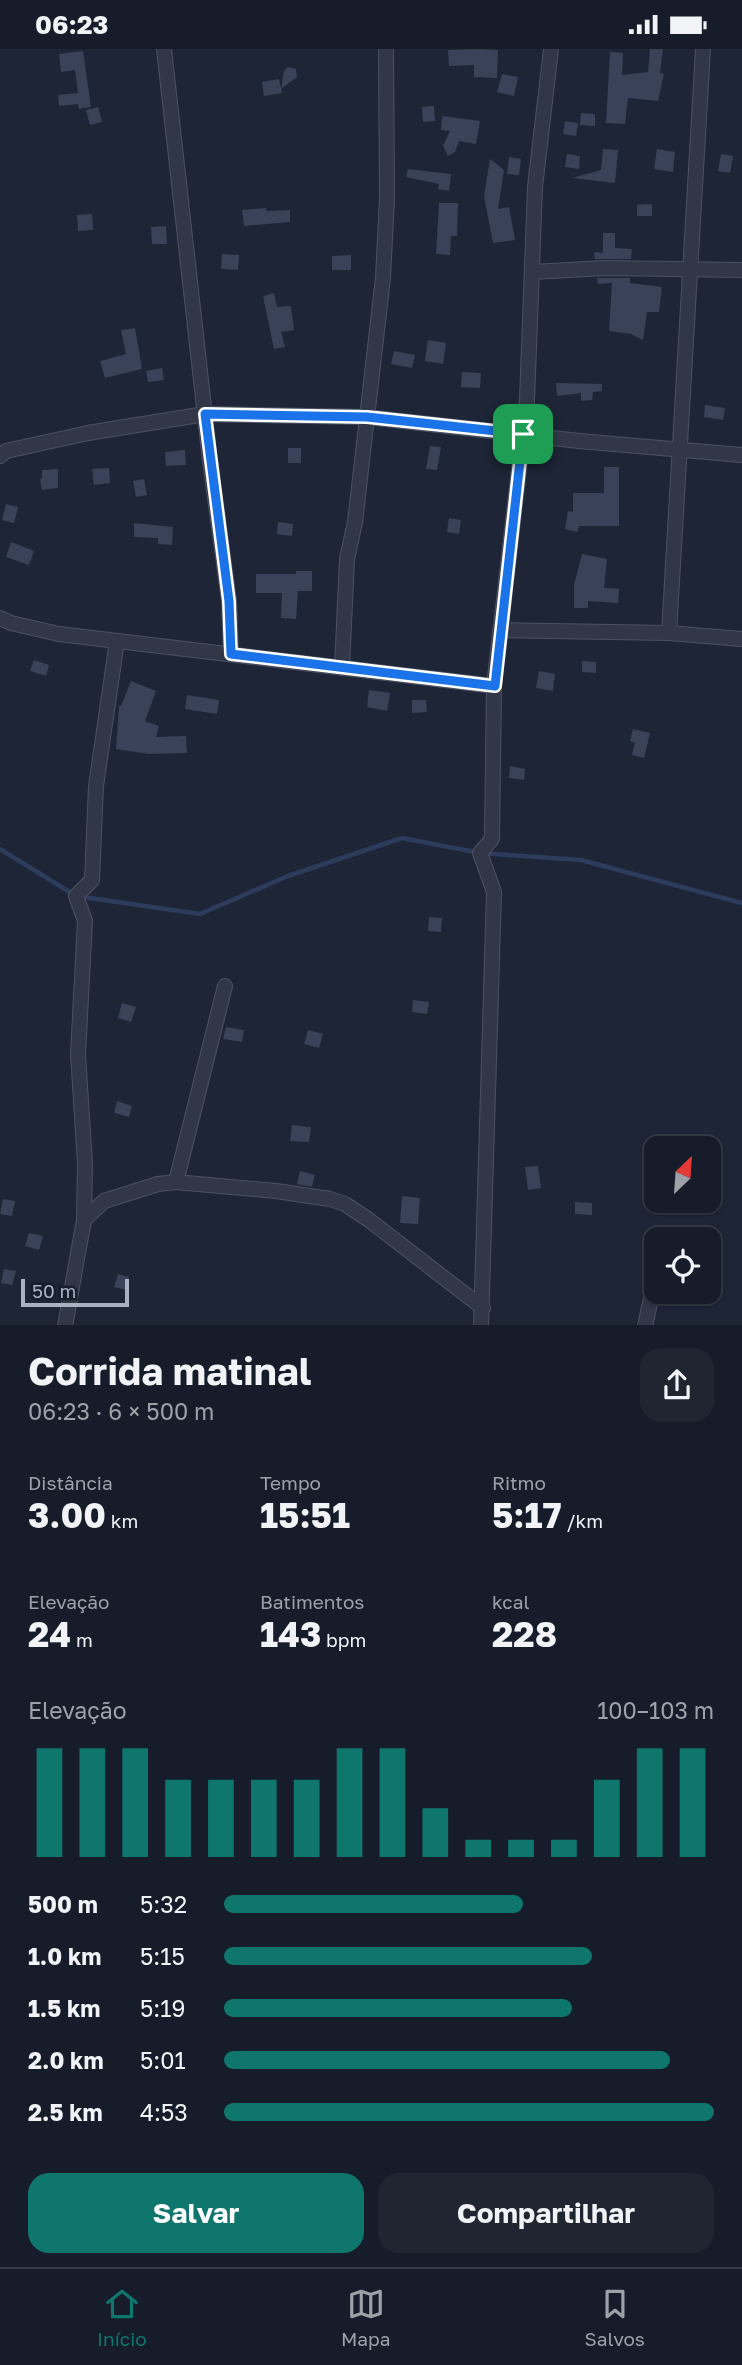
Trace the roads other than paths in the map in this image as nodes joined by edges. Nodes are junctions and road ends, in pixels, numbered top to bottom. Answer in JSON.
{"nodes":[{"id":1,"x":164,"y":49,"type":"edge"},
{"id":2,"x":386,"y":49,"type":"edge"},
{"id":3,"x":551,"y":49,"type":"edge"},
{"id":4,"x":703,"y":49,"type":"edge"},
{"id":5,"x":690,"y":268,"type":"junction"},
{"id":6,"x":742,"y":270,"type":"edge"},
{"id":7,"x":532,"y":272,"type":"junction"},
{"id":8,"x":205,"y":414,"type":"junction"},
{"id":9,"x":367,"y":417,"type":"junction"},
{"id":10,"x":523,"y":434,"type":"junction"},
{"id":11,"x":681,"y":450,"type":"junction"},
{"id":12,"x":742,"y":455,"type":"edge"},
{"id":13,"x":0,"y":456,"type":"edge"},
{"id":14,"x":0,"y":618,"type":"edge"},
{"id":15,"x":500,"y":630,"type":"junction"},
{"id":16,"x":669,"y":633,"type":"junction"},
{"id":17,"x":742,"y":639,"type":"edge"},
{"id":18,"x":117,"y":641,"type":"junction"},
{"id":19,"x":231,"y":654,"type":"junction"},
{"id":20,"x":342,"y":668,"type":"junction"},
{"id":21,"x":495,"y":686,"type":"junction"},
{"id":22,"x":225,"y":986,"type":"dead end"},
{"id":23,"x":176,"y":1182,"type":"junction"},
{"id":24,"x":84,"y":1220,"type":"junction"},
{"id":25,"x":650,"y":1304,"type":"edge"},
{"id":26,"x":483,"y":1308,"type":"junction"},
{"id":27,"x":65,"y":1325,"type":"edge"},
{"id":28,"x":481,"y":1325,"type":"edge"},
{"id":29,"x":645,"y":1325,"type":"edge"}],
"edges":[{"from":1,"to":8,"type":"street"},
{"from":2,"to":9,"type":"street"},
{"from":3,"to":7,"type":"street"},
{"from":4,"to":5,"type":"street"},
{"from":5,"to":6,"type":"street"},
{"from":5,"to":7,"type":"street"},
{"from":5,"to":11,"type":"street"},
{"from":7,"to":10,"type":"street"},
{"from":8,"to":9,"type":"street"},
{"from":8,"to":13,"type":"street"},
{"from":8,"to":19,"type":"street"},
{"from":9,"to":10,"type":"street"},
{"from":9,"to":20,"type":"street"},
{"from":10,"to":11,"type":"street"},
{"from":10,"to":15,"type":"street"},
{"from":11,"to":12,"type":"street"},
{"from":11,"to":16,"type":"street"},
{"from":14,"to":18,"type":"street"},
{"from":15,"to":16,"type":"street"},
{"from":15,"to":21,"type":"street"},
{"from":16,"to":17,"type":"street"},
{"from":18,"to":19,"type":"street"},
{"from":18,"to":24,"type":"street"},
{"from":19,"to":20,"type":"street"},
{"from":20,"to":21,"type":"street"},
{"from":21,"to":26,"type":"street"},
{"from":22,"to":23,"type":"street"},
{"from":23,"to":24,"type":"street"},
{"from":23,"to":26,"type":"street"},
{"from":24,"to":27,"type":"street"},
{"from":25,"to":29,"type":"street"},
{"from":26,"to":28,"type":"street"}]}
